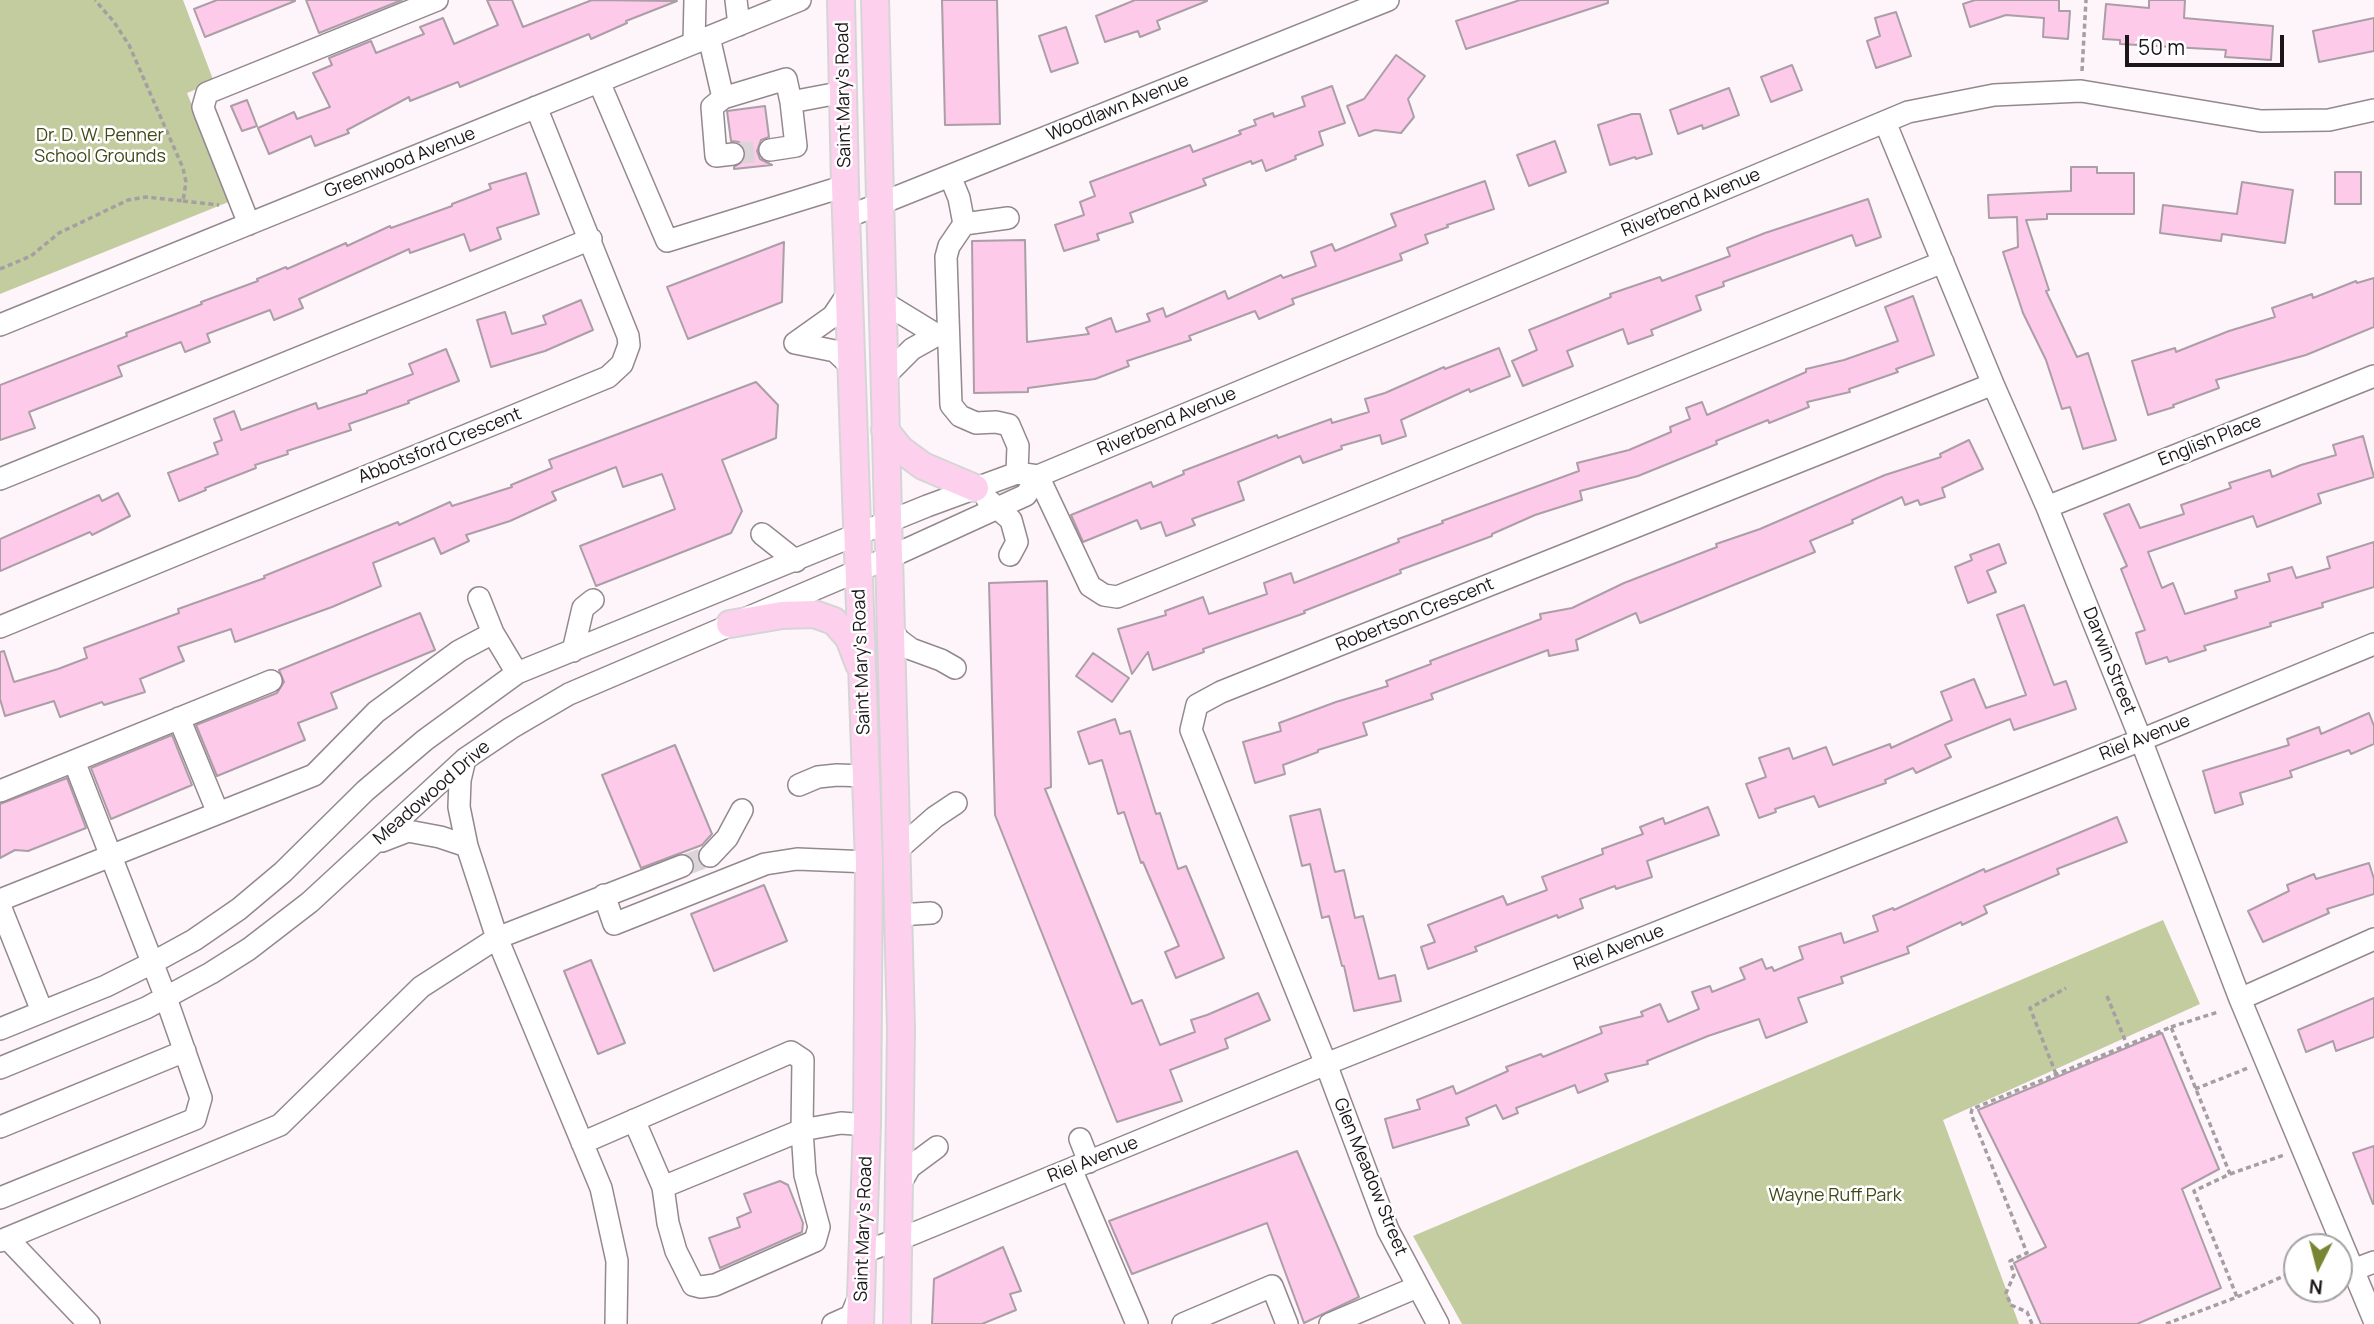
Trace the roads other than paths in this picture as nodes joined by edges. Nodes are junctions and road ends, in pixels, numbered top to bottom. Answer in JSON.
{"nodes":[{"id":1,"x":437,"y":0,"type":"edge"},
{"id":2,"x":695,"y":0,"type":"edge"},
{"id":3,"x":736,"y":0,"type":"edge"},
{"id":4,"x":800,"y":0,"type":"edge"},
{"id":5,"x":841,"y":0,"type":"edge"},
{"id":6,"x":875,"y":0,"type":"edge"},
{"id":7,"x":1388,"y":0,"type":"edge"},
{"id":8,"x":739,"y":24,"type":"junction"},
{"id":9,"x":702,"y":40,"type":"junction"},
{"id":10,"x":599,"y":82,"type":"junction"},
{"id":11,"x":844,"y":92,"type":"junction"},
{"id":12,"x":723,"y":98,"type":"junction"},
{"id":13,"x":791,"y":103,"type":"junction"},
{"id":14,"x":536,"y":107,"type":"junction"},
{"id":15,"x":2374,"y":110,"type":"edge"},
{"id":16,"x":1885,"y":122,"type":"junction"},
{"id":17,"x":770,"y":150,"type":"tunnel mouth"},
{"id":18,"x":724,"y":155,"type":"dead end"},
{"id":19,"x":950,"y":176,"type":"junction"},
{"id":20,"x":845,"y":186,"type":"junction"},
{"id":21,"x":880,"y":204,"type":"junction"},
{"id":22,"x":847,"y":217,"type":"junction"},
{"id":23,"x":1008,"y":218,"type":"dead end"},
{"id":24,"x":249,"y":223,"type":"junction"},
{"id":25,"x":964,"y":224,"type":"junction"},
{"id":26,"x":590,"y":239,"type":"junction"},
{"id":27,"x":1943,"y":262,"type":"junction"},
{"id":28,"x":849,"y":292,"type":"junction"},
{"id":29,"x":883,"y":302,"type":"junction"},
{"id":30,"x":0,"y":325,"type":"edge"},
{"id":31,"x":942,"y":335,"type":"junction"},
{"id":32,"x":851,"y":366,"type":"junction"},
{"id":33,"x":2374,"y":376,"type":"edge"},
{"id":34,"x":884,"y":377,"type":"junction"},
{"id":35,"x":1993,"y":384,"type":"junction"},
{"id":36,"x":885,"y":430,"type":"junction"},
{"id":37,"x":1028,"y":474,"type":"junction"},
{"id":38,"x":0,"y":479,"type":"edge"},
{"id":39,"x":975,"y":488,"type":"junction"},
{"id":40,"x":996,"y":507,"type":"junction"},
{"id":41,"x":2047,"y":507,"type":"junction"},
{"id":42,"x":888,"y":522,"type":"junction"},
{"id":43,"x":762,"y":534,"type":"dead end"},
{"id":44,"x":856,"y":536,"type":"junction"},
{"id":45,"x":1010,"y":555,"type":"dead end"},
{"id":46,"x":888,"y":558,"type":"junction"},
{"id":47,"x":796,"y":561,"type":"junction"},
{"id":48,"x":859,"y":570,"type":"junction"},
{"id":49,"x":479,"y":598,"type":"dead end"},
{"id":50,"x":593,"y":600,"type":"dead end"},
{"id":51,"x":730,"y":624,"type":"junction"},
{"id":52,"x":0,"y":626,"type":"edge"},
{"id":53,"x":890,"y":627,"type":"junction"},
{"id":54,"x":493,"y":633,"type":"junction"},
{"id":55,"x":2374,"y":644,"type":"edge"},
{"id":56,"x":573,"y":651,"type":"junction"},
{"id":57,"x":955,"y":668,"type":"dead end"},
{"id":58,"x":517,"y":673,"type":"junction"},
{"id":59,"x":863,"y":673,"type":"junction"},
{"id":60,"x":271,"y":681,"type":"dead end"},
{"id":61,"x":180,"y":718,"type":"junction"},
{"id":62,"x":2141,"y":740,"type":"junction"},
{"id":63,"x":465,"y":759,"type":"junction"},
{"id":64,"x":74,"y":761,"type":"junction"},
{"id":65,"x":866,"y":776,"type":"junction"},
{"id":66,"x":800,"y":785,"type":"dead end"},
{"id":67,"x":0,"y":791,"type":"edge"},
{"id":68,"x":956,"y":803,"type":"dead end"},
{"id":69,"x":742,"y":810,"type":"dead end"},
{"id":70,"x":218,"y":813,"type":"junction"},
{"id":71,"x":371,"y":845,"type":"junction"},
{"id":72,"x":467,"y":846,"type":"junction"},
{"id":73,"x":896,"y":851,"type":"junction"},
{"id":74,"x":110,"y":856,"type":"junction"},
{"id":75,"x":710,"y":856,"type":"tunnel mouth"},
{"id":76,"x":869,"y":862,"type":"junction"},
{"id":77,"x":682,"y":866,"type":"tunnel mouth"},
{"id":78,"x":604,"y":895,"type":"junction"},
{"id":79,"x":0,"y":900,"type":"edge"},
{"id":80,"x":0,"y":906,"type":"edge"},
{"id":81,"x":931,"y":914,"type":"dead end"},
{"id":82,"x":898,"y":915,"type":"junction"},
{"id":83,"x":497,"y":938,"type":"junction"},
{"id":84,"x":2374,"y":939,"type":"edge"},
{"id":85,"x":152,"y":963,"type":"junction"},
{"id":86,"x":166,"y":998,"type":"junction"},
{"id":87,"x":2240,"y":999,"type":"junction"},
{"id":88,"x":42,"y":1012,"type":"junction"},
{"id":89,"x":0,"y":1029,"type":"edge"},
{"id":90,"x":185,"y":1051,"type":"junction"},
{"id":91,"x":1326,"y":1065,"type":"junction"},
{"id":92,"x":0,"y":1068,"type":"edge"},
{"id":93,"x":634,"y":1120,"type":"junction"},
{"id":94,"x":867,"y":1125,"type":"junction"},
{"id":95,"x":0,"y":1127,"type":"edge"},
{"id":96,"x":803,"y":1130,"type":"junction"},
{"id":97,"x":1080,"y":1139,"type":"dead end"},
{"id":98,"x":582,"y":1143,"type":"junction"},
{"id":99,"x":937,"y":1147,"type":"dead end"},
{"id":100,"x":1080,"y":1166,"type":"junction"},
{"id":101,"x":899,"y":1186,"type":"junction"},
{"id":102,"x":664,"y":1192,"type":"junction"},
{"id":103,"x":0,"y":1198,"type":"edge"},
{"id":104,"x":2338,"y":1233,"type":"edge"},
{"id":105,"x":4,"y":1240,"type":"edge"},
{"id":106,"x":898,"y":1240,"type":"junction"},
{"id":107,"x":864,"y":1252,"type":"junction"},
{"id":108,"x":2374,"y":1262,"type":"edge"},
{"id":109,"x":2353,"y":1270,"type":"joint"},
{"id":110,"x":1417,"y":1287,"type":"junction"},
{"id":111,"x":861,"y":1293,"type":"junction"},
{"id":112,"x":2374,"y":1320,"type":"edge"},
{"id":113,"x":89,"y":1324,"type":"edge"},
{"id":114,"x":616,"y":1324,"type":"edge"},
{"id":115,"x":833,"y":1324,"type":"edge"},
{"id":116,"x":860,"y":1324,"type":"edge"},
{"id":117,"x":897,"y":1324,"type":"edge"},
{"id":118,"x":1137,"y":1324,"type":"edge"},
{"id":119,"x":1182,"y":1324,"type":"edge"},
{"id":120,"x":1287,"y":1324,"type":"edge"},
{"id":121,"x":1330,"y":1324,"type":"edge"},
{"id":122,"x":1438,"y":1324,"type":"edge"}],
"edges":[{"from":1,"to":24,"type":"street"},
{"from":2,"to":9,"type":"street"},
{"from":3,"to":8,"type":"street"},
{"from":4,"to":8,"type":"street","name":"Greenwood Avenue"},
{"from":5,"to":11,"type":"main road","name":"Saint Mary's Road"},
{"from":6,"to":21,"type":"main road","name":"Saint Mary's Road"},
{"from":7,"to":19,"type":"street","name":"Woodlawn Avenue"},
{"from":8,"to":9,"type":"street","name":"Greenwood Avenue"},
{"from":9,"to":10,"type":"street","name":"Greenwood Avenue"},
{"from":9,"to":12,"type":"street"},
{"from":10,"to":14,"type":"street","name":"Greenwood Avenue"},
{"from":10,"to":20,"type":"street"},
{"from":11,"to":13,"type":"street"},
{"from":11,"to":20,"type":"main road","name":"Saint Mary's Road"},
{"from":12,"to":13,"type":"street"},
{"from":12,"to":18,"type":"street"},
{"from":13,"to":17,"type":"street"},
{"from":14,"to":24,"type":"street","name":"Greenwood Avenue"},
{"from":14,"to":26,"type":"street","name":"Abbotsford Crescent"},
{"from":15,"to":16,"type":"street","name":"Riverbend Avenue"},
{"from":16,"to":27,"type":"street","name":"Darwin Street"},
{"from":16,"to":37,"type":"street","name":"Riverbend Avenue"},
{"from":19,"to":21,"type":"street","name":"Woodlawn Avenue"},
{"from":19,"to":25,"type":"street"},
{"from":20,"to":22,"type":"main road","name":"Saint Mary's Road"},
{"from":21,"to":22,"type":"street","name":"Woodlawn Avenue"},
{"from":21,"to":29,"type":"main road","name":"Saint Mary's Road"},
{"from":22,"to":28,"type":"main road","name":"Saint Mary's Road"},
{"from":23,"to":25,"type":"street"},
{"from":24,"to":30,"type":"street","name":"Greenwood Avenue"},
{"from":25,"to":31,"type":"street"},
{"from":26,"to":38,"type":"street"},
{"from":26,"to":52,"type":"street","name":"Abbotsford Crescent"},
{"from":27,"to":35,"type":"street","name":"Darwin Street"},
{"from":27,"to":37,"type":"street"},
{"from":28,"to":32,"type":"main road","name":"Saint Mary's Road"},
{"from":28,"to":32,"type":"street"},
{"from":29,"to":31,"type":"street"},
{"from":29,"to":34,"type":"main road","name":"Saint Mary's Road"},
{"from":31,"to":34,"type":"street"},
{"from":31,"to":37,"type":"street"},
{"from":32,"to":44,"type":"main road","name":"Saint Mary's Road"},
{"from":33,"to":41,"type":"street","name":"English Place"},
{"from":34,"to":36,"type":"main road","name":"Saint Mary's Road"},
{"from":35,"to":41,"type":"street","name":"Darwin Street"},
{"from":35,"to":91,"type":"street","name":"Robertson Crescent"},
{"from":36,"to":39,"type":"main road"},
{"from":36,"to":42,"type":"main road","name":"Saint Mary's Road"},
{"from":37,"to":39,"type":"street","name":"Riverbend Avenue"},
{"from":37,"to":40,"type":"street","name":"Riverbend Avenue"},
{"from":39,"to":40,"type":"street"},
{"from":39,"to":42,"type":"street","name":"Riverbend Avenue"},
{"from":40,"to":45,"type":"street"},
{"from":40,"to":46,"type":"street","name":"Riverbend Avenue"},
{"from":41,"to":62,"type":"street","name":"Darwin Street"},
{"from":42,"to":44,"type":"street"},
{"from":42,"to":46,"type":"main road","name":"Saint Mary's Road"},
{"from":43,"to":47,"type":"street"},
{"from":44,"to":47,"type":"street"},
{"from":44,"to":48,"type":"main road","name":"Saint Mary's Road"},
{"from":46,"to":48,"type":"street","name":"Meadowood Drive"},
{"from":46,"to":53,"type":"main road","name":"Saint Mary's Road"},
{"from":47,"to":56,"type":"street"},
{"from":48,"to":51,"type":"street","name":"Meadowood Drive"},
{"from":48,"to":59,"type":"main road","name":"Saint Mary's Road"},
{"from":49,"to":54,"type":"street"},
{"from":50,"to":56,"type":"street"},
{"from":51,"to":59,"type":"main road"},
{"from":51,"to":63,"type":"street","name":"Meadowood Drive"},
{"from":53,"to":57,"type":"street"},
{"from":53,"to":73,"type":"main road","name":"Saint Mary's Road"},
{"from":54,"to":58,"type":"street"},
{"from":54,"to":70,"type":"street"},
{"from":55,"to":62,"type":"street","name":"Riel Avenue"},
{"from":56,"to":58,"type":"street"},
{"from":58,"to":85,"type":"street"},
{"from":59,"to":65,"type":"main road","name":"Saint Mary's Road"},
{"from":60,"to":61,"type":"street"},
{"from":61,"to":64,"type":"street"},
{"from":61,"to":70,"type":"street"},
{"from":62,"to":87,"type":"street","name":"Darwin Street"},
{"from":62,"to":91,"type":"street","name":"Riel Avenue"},
{"from":63,"to":71,"type":"street","name":"Meadowood Drive"},
{"from":63,"to":72,"type":"street"},
{"from":64,"to":67,"type":"street"},
{"from":64,"to":74,"type":"street"},
{"from":65,"to":66,"type":"street"},
{"from":65,"to":76,"type":"main road","name":"Saint Mary's Road"},
{"from":68,"to":73,"type":"street"},
{"from":69,"to":75,"type":"street"},
{"from":70,"to":74,"type":"street"},
{"from":71,"to":72,"type":"street"},
{"from":71,"to":86,"type":"street","name":"Meadowood Drive"},
{"from":72,"to":83,"type":"street"},
{"from":73,"to":82,"type":"main road","name":"Saint Mary's Road"},
{"from":74,"to":79,"type":"street"},
{"from":74,"to":85,"type":"street"},
{"from":76,"to":78,"type":"street"},
{"from":76,"to":94,"type":"main road","name":"Saint Mary's Road"},
{"from":77,"to":78,"type":"street"},
{"from":78,"to":83,"type":"street"},
{"from":80,"to":88,"type":"street"},
{"from":81,"to":82,"type":"street"},
{"from":82,"to":101,"type":"main road","name":"Saint Mary's Road"},
{"from":83,"to":98,"type":"street"},
{"from":83,"to":105,"type":"street"},
{"from":84,"to":87,"type":"street"},
{"from":85,"to":86,"type":"street"},
{"from":85,"to":88,"type":"street"},
{"from":86,"to":90,"type":"street"},
{"from":86,"to":92,"type":"street","name":"Meadowood Drive"},
{"from":87,"to":104,"type":"street","name":"Darwin Street"},
{"from":88,"to":89,"type":"street"},
{"from":90,"to":95,"type":"street"},
{"from":90,"to":103,"type":"street"},
{"from":91,"to":100,"type":"street","name":"Riel Avenue"},
{"from":91,"to":110,"type":"street","name":"Glen Meadow Street"},
{"from":93,"to":96,"type":"street"},
{"from":93,"to":98,"type":"street"},
{"from":93,"to":102,"type":"street"},
{"from":94,"to":96,"type":"street"},
{"from":94,"to":107,"type":"main road","name":"Saint Mary's Road"},
{"from":96,"to":102,"type":"street"},
{"from":96,"to":102,"type":"street"},
{"from":97,"to":100,"type":"street"},
{"from":98,"to":114,"type":"street"},
{"from":99,"to":101,"type":"street"},
{"from":100,"to":106,"type":"street","name":"Riel Avenue"},
{"from":100,"to":118,"type":"street"},
{"from":101,"to":106,"type":"main road","name":"Saint Mary's Road"},
{"from":105,"to":113,"type":"street"},
{"from":106,"to":107,"type":"street","name":"Riel Avenue"},
{"from":106,"to":117,"type":"main road","name":"Saint Mary's Road"},
{"from":107,"to":111,"type":"main road","name":"Saint Mary's Road"},
{"from":108,"to":109,"type":"street"},
{"from":109,"to":112,"type":"street","name":"Darwin Street"},
{"from":110,"to":121,"type":"street"},
{"from":110,"to":122,"type":"street","name":"Glen Meadow Street"},
{"from":111,"to":115,"type":"street"},
{"from":111,"to":116,"type":"main road","name":"Saint Mary's Road"},
{"from":119,"to":120,"type":"street"}]}
